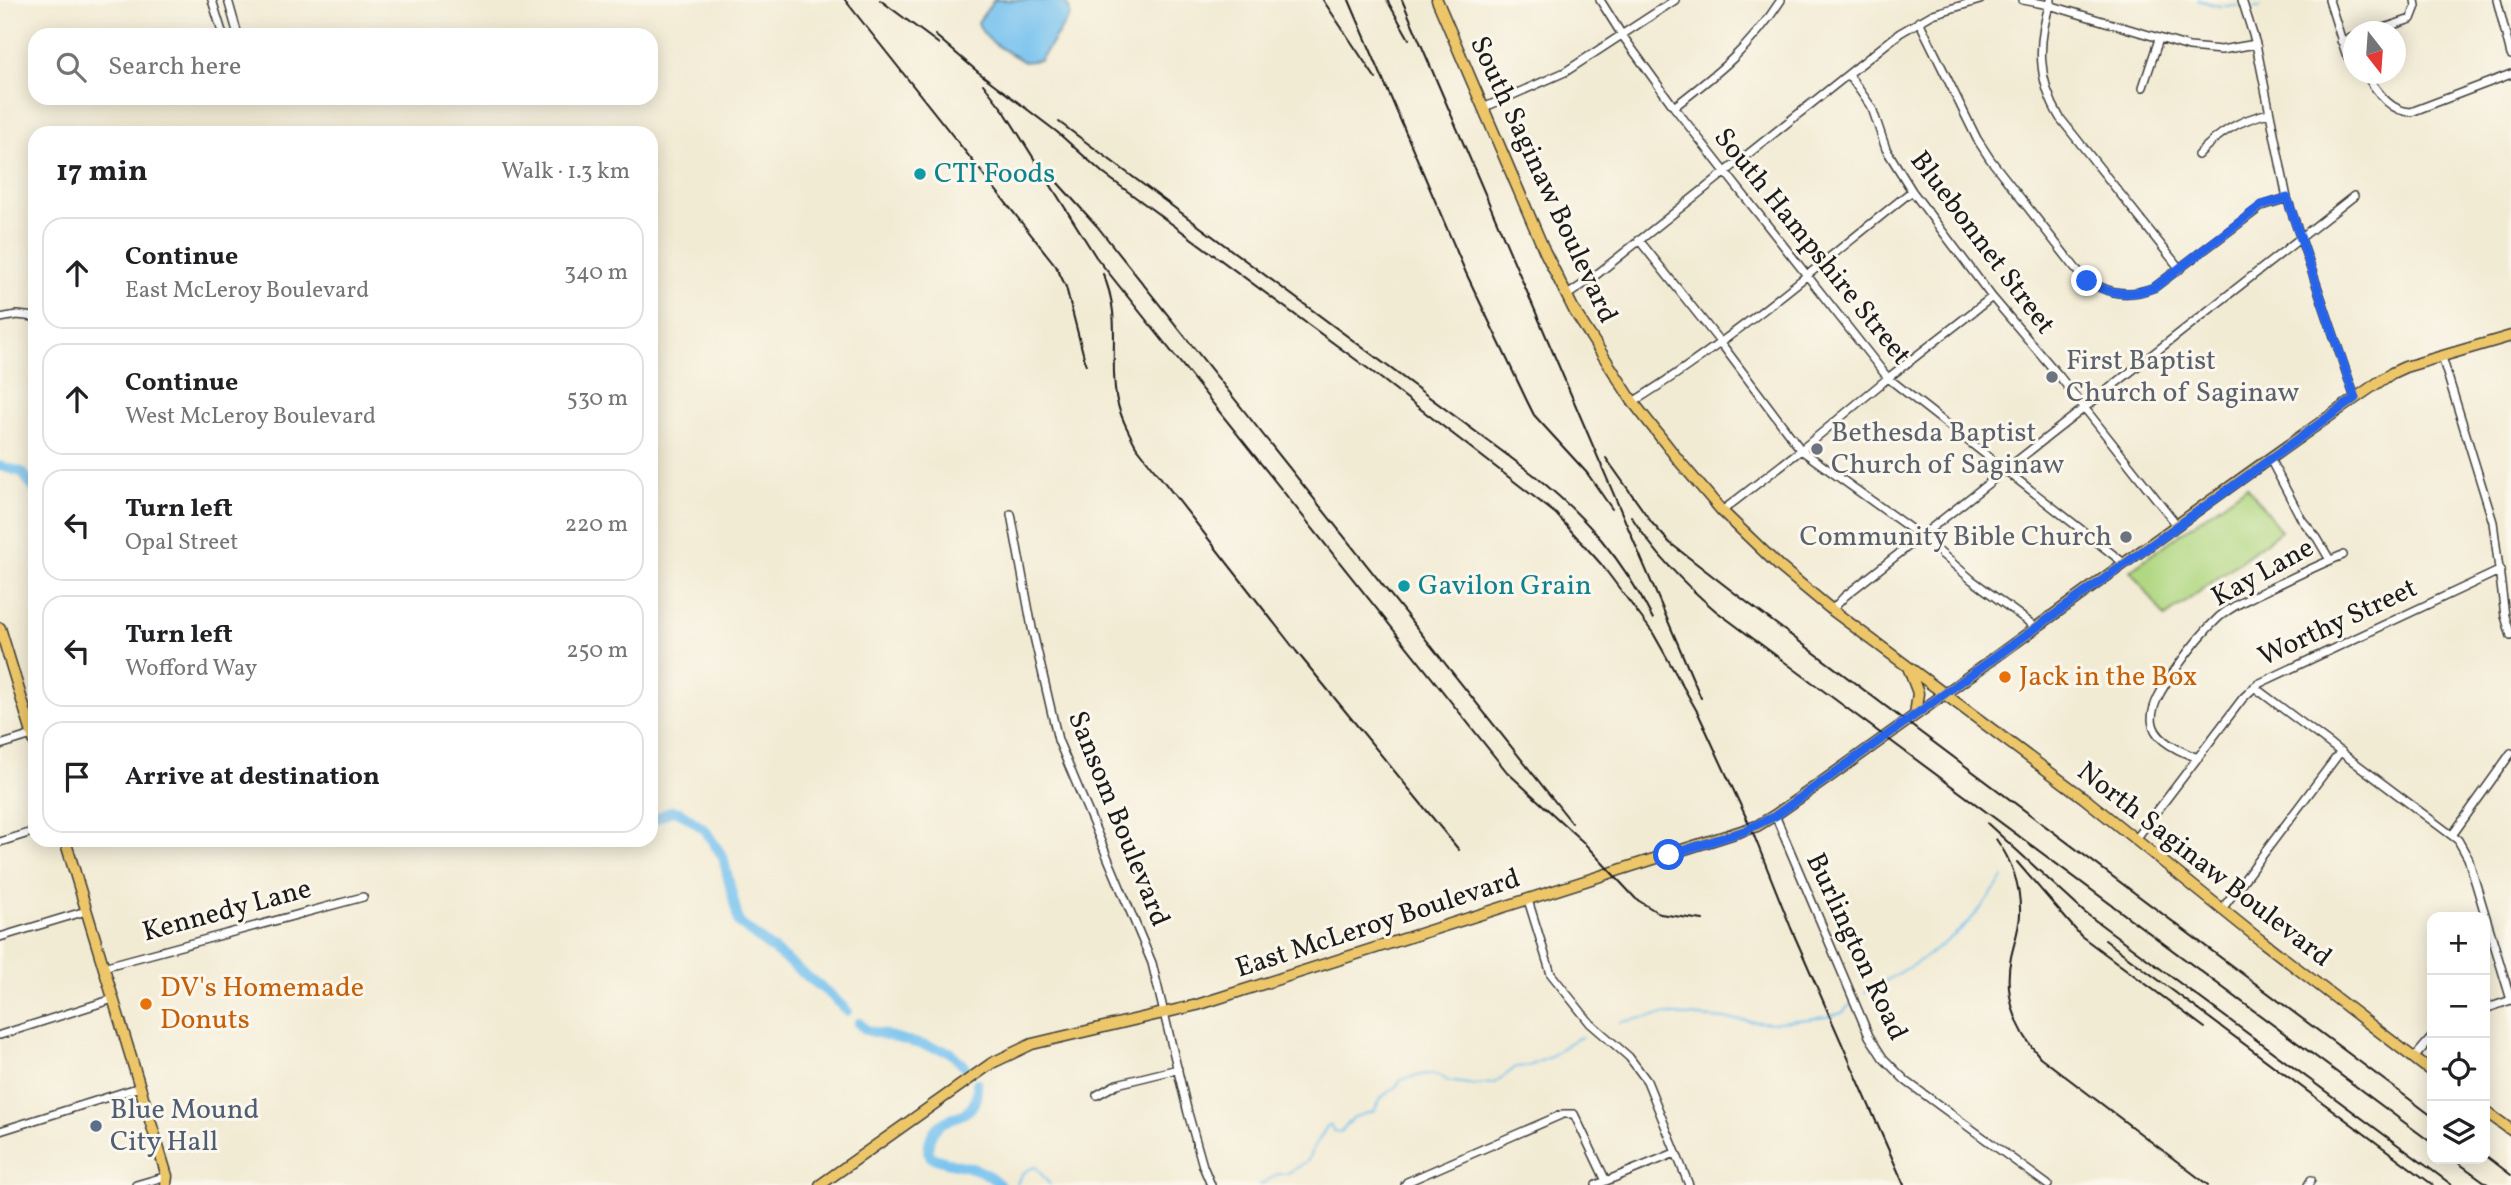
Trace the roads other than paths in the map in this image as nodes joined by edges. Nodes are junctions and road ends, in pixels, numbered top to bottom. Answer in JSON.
{"nodes":[{"id":1,"x":212,"y":0,"type":"edge"},
{"id":2,"x":228,"y":0,"type":"edge"},
{"id":3,"x":1437,"y":0,"type":"edge"},
{"id":4,"x":1600,"y":0,"type":"edge"},
{"id":5,"x":1675,"y":0,"type":"edge"},
{"id":6,"x":1780,"y":0,"type":"edge"},
{"id":7,"x":1980,"y":0,"type":"edge"},
{"id":8,"x":2022,"y":0,"type":"edge"},
{"id":9,"x":2242,"y":0,"type":"edge"},
{"id":10,"x":2329,"y":0,"type":"edge"},
{"id":11,"x":2415,"y":0,"type":"edge"},
{"id":12,"x":2497,"y":0,"type":"edge"},
{"id":13,"x":2050,"y":3,"type":"edge"},
{"id":14,"x":1919,"y":21,"type":"junction"},
{"id":15,"x":2405,"y":21,"type":"edge"},
{"id":16,"x":221,"y":28,"type":"edge"},
{"id":17,"x":236,"y":28,"type":"edge"},
{"id":18,"x":1622,"y":35,"type":"junction"},
{"id":19,"x":2159,"y":39,"type":"junction"},
{"id":20,"x":2341,"y":41,"type":"joint"},
{"id":21,"x":2256,"y":44,"type":"junction"},
{"id":22,"x":2343,"y":46,"type":"edge"},
{"id":23,"x":2511,"y":55,"type":"edge"},
{"id":24,"x":1849,"y":75,"type":"junction"},
{"id":25,"x":2511,"y":75,"type":"edge"},
{"id":26,"x":2373,"y":84,"type":"edge"},
{"id":27,"x":2143,"y":87,"type":"dead end"},
{"id":28,"x":1674,"y":107,"type":"junction"},
{"id":29,"x":1483,"y":108,"type":"junction"},
{"id":30,"x":2269,"y":113,"type":"junction"},
{"id":31,"x":2198,"y":155,"type":"dead end"},
{"id":32,"x":1726,"y":172,"type":"junction"},
{"id":33,"x":1912,"y":191,"type":"junction"},
{"id":34,"x":2354,"y":196,"type":"dead end"},
{"id":35,"x":2287,"y":198,"type":"junction"},
{"id":36,"x":1639,"y":240,"type":"junction"},
{"id":37,"x":2300,"y":240,"type":"junction"},
{"id":38,"x":2180,"y":269,"type":"junction"},
{"id":39,"x":1807,"y":274,"type":"junction"},
{"id":40,"x":1566,"y":296,"type":"junction"},
{"id":41,"x":1992,"y":297,"type":"junction"},
{"id":42,"x":28,"y":316,"type":"edge"},
{"id":43,"x":0,"y":318,"type":"edge"},
{"id":44,"x":2511,"y":336,"type":"edge"},
{"id":45,"x":1720,"y":342,"type":"junction"},
{"id":46,"x":2442,"y":357,"type":"junction"},
{"id":47,"x":1888,"y":378,"type":"junction"},
{"id":48,"x":2355,"y":398,"type":"junction"},
{"id":49,"x":1633,"y":402,"type":"junction"},
{"id":50,"x":2085,"y":410,"type":"junction"},
{"id":51,"x":1801,"y":450,"type":"junction"},
{"id":52,"x":2270,"y":459,"type":"junction"},
{"id":53,"x":2008,"y":470,"type":"junction"},
{"id":54,"x":1722,"y":511,"type":"junction"},
{"id":55,"x":1011,"y":514,"type":"dead end"},
{"id":56,"x":2177,"y":526,"type":"junction"},
{"id":57,"x":1922,"y":537,"type":"junction"},
{"id":58,"x":2343,"y":555,"type":"dead end"},
{"id":59,"x":2330,"y":560,"type":"junction"},
{"id":60,"x":2125,"y":564,"type":"junction"},
{"id":61,"x":2501,"y":570,"type":"junction"},
{"id":62,"x":1832,"y":610,"type":"junction"},
{"id":63,"x":0,"y":628,"type":"edge"},
{"id":64,"x":2037,"y":628,"type":"junction"},
{"id":65,"x":2511,"y":636,"type":"edge"},
{"id":66,"x":4,"y":654,"type":"edge"},
{"id":67,"x":1908,"y":666,"type":"junction"},
{"id":68,"x":2254,"y":687,"type":"junction"},
{"id":69,"x":1947,"y":694,"type":"junction"},
{"id":70,"x":1915,"y":715,"type":"junction"},
{"id":71,"x":28,"y":722,"type":"edge"},
{"id":72,"x":28,"y":740,"type":"edge"},
{"id":73,"x":0,"y":745,"type":"edge"},
{"id":74,"x":2341,"y":751,"type":"junction"},
{"id":75,"x":2511,"y":752,"type":"edge"},
{"id":76,"x":2198,"y":758,"type":"junction"},
{"id":77,"x":1775,"y":816,"type":"junction"},
{"id":78,"x":28,"y":833,"type":"edge"},
{"id":79,"x":2453,"y":834,"type":"junction"},
{"id":80,"x":2136,"y":839,"type":"junction"},
{"id":81,"x":0,"y":842,"type":"edge"},
{"id":82,"x":67,"y":847,"type":"edge"},
{"id":83,"x":363,"y":897,"type":"dead end"},
{"id":84,"x":1528,"y":900,"type":"junction"},
{"id":85,"x":2222,"y":909,"type":"junction"},
{"id":86,"x":86,"y":911,"type":"junction"},
{"id":87,"x":0,"y":937,"type":"edge"},
{"id":88,"x":103,"y":967,"type":"junction"},
{"id":89,"x":113,"y":999,"type":"junction"},
{"id":90,"x":2511,"y":1000,"type":"edge"},
{"id":91,"x":2490,"y":1007,"type":"edge"},
{"id":92,"x":1164,"y":1014,"type":"junction"},
{"id":93,"x":0,"y":1035,"type":"edge"},
{"id":94,"x":2431,"y":1038,"type":"edge"},
{"id":95,"x":2414,"y":1058,"type":"junction"},
{"id":96,"x":2427,"y":1068,"type":"edge"},
{"id":97,"x":1178,"y":1069,"type":"junction"},
{"id":98,"x":140,"y":1087,"type":"junction"},
{"id":99,"x":1097,"y":1095,"type":"dead end"},
{"id":100,"x":2490,"y":1115,"type":"edge"},
{"id":101,"x":2511,"y":1130,"type":"edge"},
{"id":102,"x":0,"y":1131,"type":"edge"},
{"id":103,"x":1675,"y":1153,"type":"junction"},
{"id":104,"x":166,"y":1180,"type":"edge"},
{"id":105,"x":1606,"y":1181,"type":"junction"},
{"id":106,"x":136,"y":1185,"type":"edge"},
{"id":107,"x":175,"y":1185,"type":"edge"},
{"id":108,"x":820,"y":1185,"type":"edge"},
{"id":109,"x":1211,"y":1185,"type":"edge"},
{"id":110,"x":1405,"y":1185,"type":"edge"},
{"id":111,"x":1596,"y":1185,"type":"edge"},
{"id":112,"x":1689,"y":1185,"type":"edge"},
{"id":113,"x":2048,"y":1185,"type":"edge"}],
"edges":[{"from":1,"to":16,"type":"street"},
{"from":2,"to":17,"type":"street"},
{"from":3,"to":29,"type":"main road","name":"South Saginaw Boulevard"},
{"from":4,"to":18,"type":"street","name":"South Hampshire Street"},
{"from":5,"to":18,"type":"street"},
{"from":6,"to":28,"type":"street"},
{"from":7,"to":14,"type":"street"},
{"from":8,"to":13,"type":"street"},
{"from":9,"to":21,"type":"street"},
{"from":10,"to":20,"type":"street"},
{"from":11,"to":15,"type":"street"},
{"from":12,"to":23,"type":"street"},
{"from":13,"to":19,"type":"street"},
{"from":13,"to":38,"type":"street"},
{"from":14,"to":24,"type":"street"},
{"from":14,"to":38,"type":"street"},
{"from":18,"to":28,"type":"street","name":"South Hampshire Street"},
{"from":18,"to":29,"type":"street"},
{"from":19,"to":21,"type":"street"},
{"from":19,"to":27,"type":"street"},
{"from":20,"to":22,"type":"street"},
{"from":21,"to":30,"type":"street"},
{"from":24,"to":32,"type":"street"},
{"from":24,"to":33,"type":"street","name":"Bluebonnet Street"},
{"from":25,"to":26,"type":"street"},
{"from":28,"to":32,"type":"street","name":"South Hampshire Street"},
{"from":29,"to":40,"type":"main road","name":"South Saginaw Boulevard"},
{"from":30,"to":31,"type":"street"},
{"from":30,"to":35,"type":"street"},
{"from":32,"to":36,"type":"street"},
{"from":32,"to":39,"type":"street","name":"South Hampshire Street"},
{"from":33,"to":39,"type":"street"},
{"from":33,"to":41,"type":"street","name":"Bluebonnet Street"},
{"from":34,"to":37,"type":"street"},
{"from":35,"to":37,"type":"street"},
{"from":35,"to":38,"type":"street"},
{"from":36,"to":40,"type":"street"},
{"from":36,"to":45,"type":"street"},
{"from":37,"to":48,"type":"street"},
{"from":37,"to":50,"type":"street"},
{"from":39,"to":45,"type":"street"},
{"from":39,"to":47,"type":"street","name":"South Hampshire Street"},
{"from":40,"to":49,"type":"main road","name":"South Saginaw Boulevard"},
{"from":41,"to":47,"type":"street"},
{"from":41,"to":50,"type":"street","name":"Bluebonnet Street"},
{"from":42,"to":43,"type":"street"},
{"from":44,"to":46,"type":"main road","name":"East McLeroy Boulevard"},
{"from":45,"to":49,"type":"street"},
{"from":45,"to":51,"type":"street"},
{"from":46,"to":48,"type":"main road","name":"East McLeroy Boulevard"},
{"from":46,"to":61,"type":"street"},
{"from":47,"to":51,"type":"street"},
{"from":47,"to":53,"type":"street","name":"South Hampshire Street"},
{"from":48,"to":52,"type":"main road","name":"East McLeroy Boulevard"},
{"from":49,"to":54,"type":"main road","name":"South Saginaw Boulevard"},
{"from":50,"to":53,"type":"street"},
{"from":50,"to":56,"type":"street","name":"Bluebonnet Street"},
{"from":51,"to":54,"type":"street"},
{"from":51,"to":57,"type":"street"},
{"from":52,"to":56,"type":"main road","name":"East McLeroy Boulevard"},
{"from":52,"to":59,"type":"street"},
{"from":53,"to":57,"type":"street"},
{"from":53,"to":60,"type":"street","name":"South Hampshire Street"},
{"from":54,"to":62,"type":"main road","name":"South Saginaw Boulevard"},
{"from":55,"to":92,"type":"street","name":"Sansom Boulevard"},
{"from":56,"to":60,"type":"main road","name":"East McLeroy Boulevard"},
{"from":57,"to":62,"type":"street"},
{"from":57,"to":64,"type":"street"},
{"from":58,"to":59,"type":"street","name":"Kay Lane"},
{"from":59,"to":76,"type":"street","name":"Kay Lane"},
{"from":60,"to":64,"type":"main road","name":"East McLeroy Boulevard"},
{"from":61,"to":65,"type":"street"},
{"from":61,"to":68,"type":"street","name":"Worthy Street"},
{"from":62,"to":67,"type":"main road","name":"South Saginaw Boulevard"},
{"from":63,"to":66,"type":"main road"},
{"from":64,"to":69,"type":"main road","name":"East McLeroy Boulevard"},
{"from":66,"to":71,"type":"main road"},
{"from":67,"to":69,"type":"main road","name":"South Saginaw Boulevard"},
{"from":67,"to":70,"type":"main road"},
{"from":68,"to":74,"type":"street"},
{"from":68,"to":76,"type":"street","name":"Worthy Street"},
{"from":69,"to":70,"type":"main road","name":"East McLeroy Boulevard"},
{"from":69,"to":80,"type":"main road","name":"North Saginaw Boulevard"},
{"from":70,"to":77,"type":"main road","name":"East McLeroy Boulevard"},
{"from":72,"to":73,"type":"street"},
{"from":74,"to":79,"type":"street"},
{"from":74,"to":85,"type":"street"},
{"from":75,"to":79,"type":"street"},
{"from":76,"to":80,"type":"street","name":"Worthy Street"},
{"from":77,"to":84,"type":"main road","name":"East McLeroy Boulevard"},
{"from":77,"to":113,"type":"street","name":"Burlington Road"},
{"from":78,"to":81,"type":"street"},
{"from":79,"to":90,"type":"street"},
{"from":80,"to":85,"type":"main road","name":"North Saginaw Boulevard"},
{"from":82,"to":86,"type":"main road"},
{"from":83,"to":88,"type":"street","name":"Kennedy Lane"},
{"from":84,"to":92,"type":"main road","name":"East McLeroy Boulevard"},
{"from":84,"to":103,"type":"street"},
{"from":85,"to":95,"type":"main road","name":"North Saginaw Boulevard"},
{"from":86,"to":87,"type":"street"},
{"from":86,"to":88,"type":"main road"},
{"from":88,"to":89,"type":"main road"},
{"from":89,"to":93,"type":"street"},
{"from":89,"to":98,"type":"main road"},
{"from":90,"to":91,"type":"street"},
{"from":92,"to":97,"type":"street","name":"Sansom Boulevard"},
{"from":92,"to":108,"type":"main road","name":"East McLeroy Boulevard"},
{"from":94,"to":95,"type":"street"},
{"from":95,"to":96,"type":"main road","name":"North Saginaw Boulevard"},
{"from":97,"to":99,"type":"street"},
{"from":97,"to":109,"type":"street","name":"Sansom Boulevard"},
{"from":98,"to":102,"type":"street"},
{"from":98,"to":104,"type":"main road"},
{"from":100,"to":101,"type":"main road"},
{"from":103,"to":105,"type":"street"},
{"from":103,"to":112,"type":"street"},
{"from":104,"to":106,"type":"street"},
{"from":104,"to":107,"type":"main road"},
{"from":105,"to":110,"type":"street"},
{"from":105,"to":111,"type":"street"}]}
